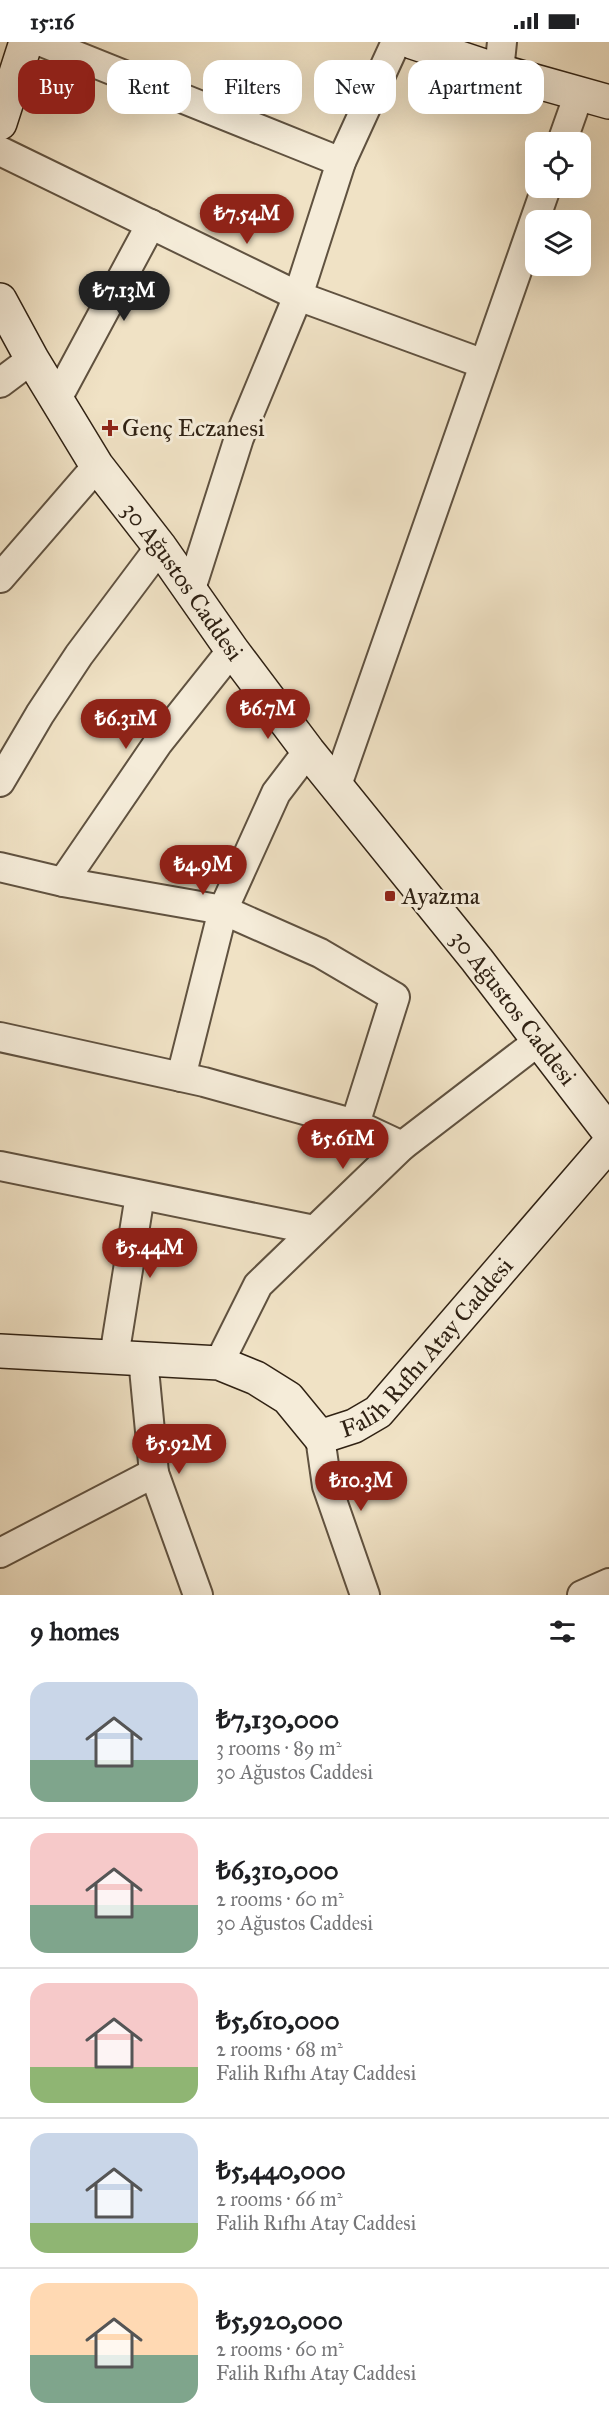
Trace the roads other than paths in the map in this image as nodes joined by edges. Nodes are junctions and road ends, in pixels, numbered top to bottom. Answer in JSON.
{"nodes":[{"id":1,"x":26,"y":42,"type":"edge"},
{"id":2,"x":42,"y":42,"type":"edge"},
{"id":3,"x":396,"y":42,"type":"edge"},
{"id":4,"x":412,"y":42,"type":"edge"},
{"id":5,"x":500,"y":56,"type":"edge"},
{"id":6,"x":594,"y":98,"type":"edge"},
{"id":7,"x":0,"y":123,"type":"edge"},
{"id":8,"x":569,"y":132,"type":"edge"},
{"id":9,"x":0,"y":151,"type":"edge"},
{"id":10,"x":341,"y":162,"type":"junction"},
{"id":11,"x":542,"y":198,"type":"edge"},
{"id":12,"x":151,"y":224,"type":"junction"},
{"id":13,"x":298,"y":296,"type":"junction"},
{"id":14,"x":0,"y":300,"type":"edge"},
{"id":15,"x":32,"y":359,"type":"junction"},
{"id":16,"x":484,"y":364,"type":"junction"},
{"id":17,"x":0,"y":383,"type":"edge"},
{"id":18,"x":57,"y":399,"type":"junction"},
{"id":19,"x":97,"y":466,"type":"junction"},
{"id":20,"x":160,"y":547,"type":"junction"},
{"id":21,"x":0,"y":578,"type":"edge"},
{"id":22,"x":190,"y":592,"type":"junction"},
{"id":23,"x":232,"y":650,"type":"junction"},
{"id":24,"x":308,"y":751,"type":"junction"},
{"id":25,"x":0,"y":782,"type":"edge"},
{"id":26,"x":337,"y":785,"type":"junction"},
{"id":27,"x":0,"y":867,"type":"edge"},
{"id":28,"x":63,"y":882,"type":"junction"},
{"id":29,"x":223,"y":910,"type":"junction"},
{"id":30,"x":0,"y":1037,"type":"edge"},
{"id":31,"x":540,"y":1040,"type":"junction"},
{"id":32,"x":180,"y":1077,"type":"junction"},
{"id":33,"x":355,"y":1124,"type":"junction"},
{"id":34,"x":609,"y":1132,"type":"edge"},
{"id":35,"x":609,"y":1144,"type":"edge"},
{"id":36,"x":402,"y":1146,"type":"junction"},
{"id":37,"x":0,"y":1166,"type":"edge"},
{"id":38,"x":140,"y":1195,"type":"junction"},
{"id":39,"x":314,"y":1230,"type":"junction"},
{"id":40,"x":0,"y":1351,"type":"edge"},
{"id":41,"x":129,"y":1358,"type":"junction"},
{"id":42,"x":219,"y":1363,"type":"junction"},
{"id":43,"x":320,"y":1437,"type":"junction"},
{"id":44,"x":154,"y":1473,"type":"junction"},
{"id":45,"x":0,"y":1553,"type":"edge"},
{"id":46,"x":609,"y":1583,"type":"edge"},
{"id":47,"x":198,"y":1595,"type":"edge"},
{"id":48,"x":365,"y":1595,"type":"edge"},
{"id":49,"x":582,"y":1595,"type":"edge"}],
"edges":[{"from":1,"to":7,"type":"main road"},
{"from":2,"to":10,"type":"street"},
{"from":3,"to":10,"type":"street"},
{"from":4,"to":5,"type":"main road"},
{"from":5,"to":6,"type":"main road"},
{"from":6,"to":8,"type":"street"},
{"from":9,"to":12,"type":"street"},
{"from":10,"to":13,"type":"street"},
{"from":11,"to":16,"type":"street"},
{"from":12,"to":13,"type":"street"},
{"from":12,"to":18,"type":"street"},
{"from":13,"to":16,"type":"street"},
{"from":13,"to":22,"type":"street"},
{"from":14,"to":15,"type":"main road","name":"30 Ağustos Caddesi"},
{"from":15,"to":17,"type":"street"},
{"from":15,"to":18,"type":"main road","name":"30 Ağustos Caddesi"},
{"from":16,"to":26,"type":"street"},
{"from":18,"to":19,"type":"main road","name":"30 Ağustos Caddesi"},
{"from":19,"to":20,"type":"main road","name":"30 Ağustos Caddesi"},
{"from":19,"to":21,"type":"street"},
{"from":20,"to":22,"type":"main road","name":"30 Ağustos Caddesi"},
{"from":20,"to":25,"type":"street"},
{"from":22,"to":23,"type":"main road","name":"30 Ağustos Caddesi"},
{"from":23,"to":24,"type":"main road","name":"30 Ağustos Caddesi"},
{"from":23,"to":28,"type":"street"},
{"from":24,"to":26,"type":"main road","name":"30 Ağustos Caddesi"},
{"from":24,"to":29,"type":"street"},
{"from":26,"to":31,"type":"main road","name":"30 Ağustos Caddesi"},
{"from":27,"to":28,"type":"street"},
{"from":28,"to":29,"type":"street"},
{"from":29,"to":32,"type":"street"},
{"from":29,"to":33,"type":"street"},
{"from":30,"to":32,"type":"street"},
{"from":31,"to":34,"type":"main road","name":"30 Ağustos Caddesi"},
{"from":31,"to":36,"type":"street"},
{"from":32,"to":33,"type":"street"},
{"from":33,"to":36,"type":"street"},
{"from":35,"to":43,"type":"main road","name":"Falih Rıfhı Atay Caddesi"},
{"from":36,"to":39,"type":"street"},
{"from":37,"to":38,"type":"street"},
{"from":38,"to":39,"type":"street"},
{"from":38,"to":41,"type":"street"},
{"from":39,"to":42,"type":"street"},
{"from":40,"to":41,"type":"main road","name":"Falih Rıfhı Atay Caddesi"},
{"from":41,"to":42,"type":"main road","name":"Falih Rıfhı Atay Caddesi"},
{"from":41,"to":44,"type":"street"},
{"from":42,"to":43,"type":"main road","name":"Falih Rıfhı Atay Caddesi"},
{"from":43,"to":48,"type":"street"},
{"from":44,"to":45,"type":"street"},
{"from":44,"to":47,"type":"street"},
{"from":46,"to":49,"type":"street"}]}
